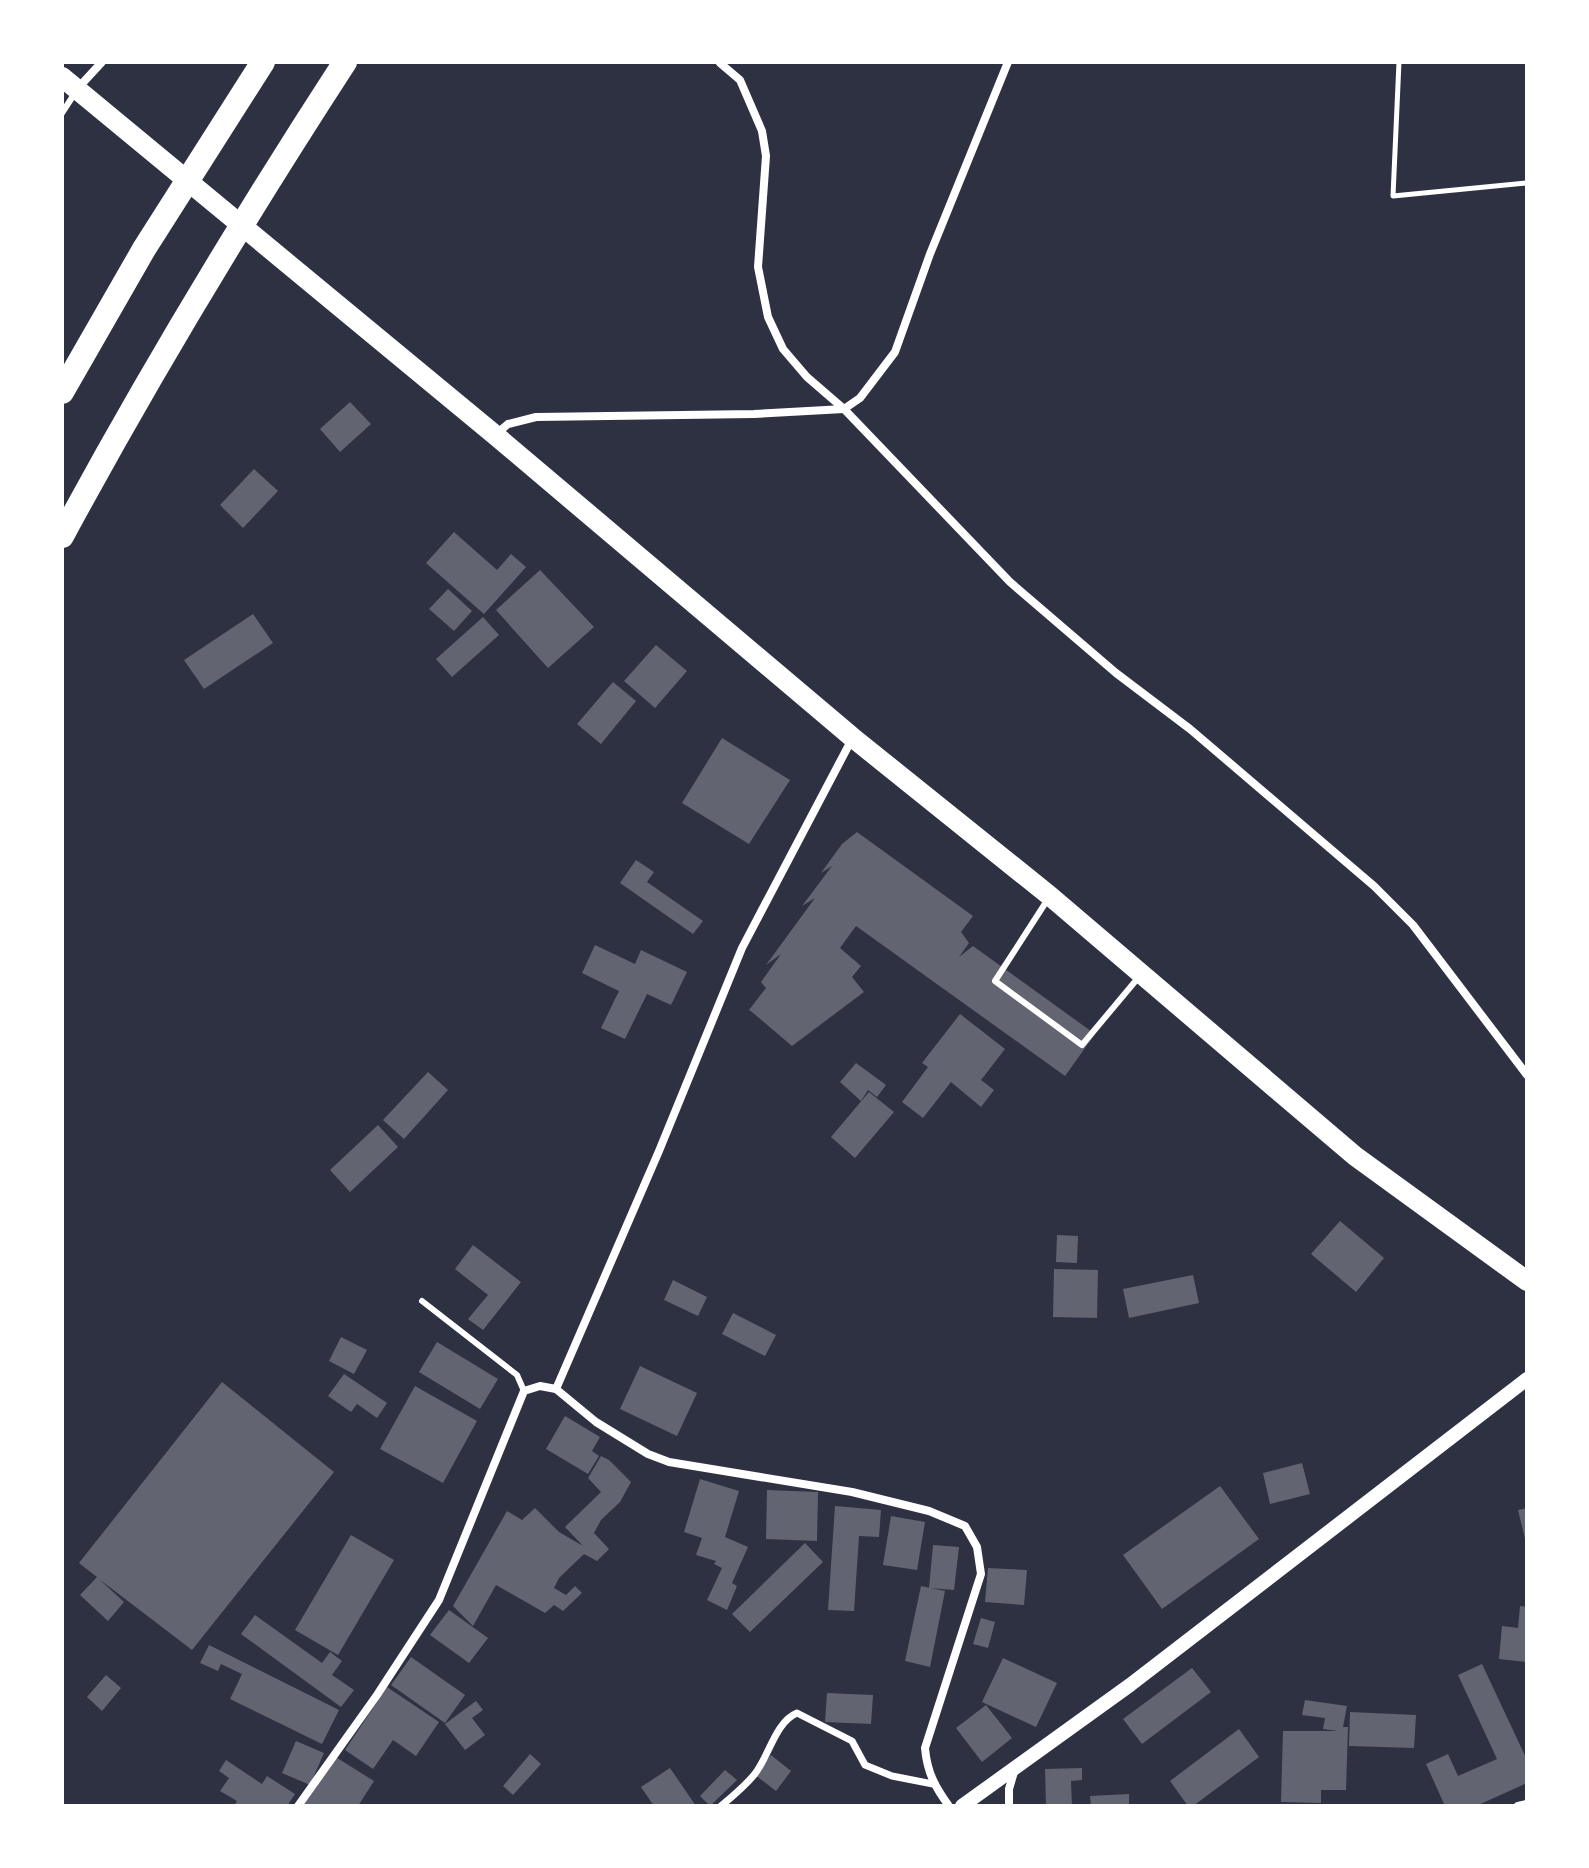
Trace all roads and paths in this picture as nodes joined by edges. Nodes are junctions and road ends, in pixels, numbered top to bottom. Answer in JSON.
{"nodes":[{"id":1,"x":102,"y":62,"type":"edge"},
{"id":2,"x":263,"y":62,"type":"edge"},
{"id":3,"x":345,"y":62,"type":"edge"},
{"id":4,"x":1008,"y":62,"type":"edge"},
{"id":5,"x":1399,"y":62,"type":"edge"},
{"id":6,"x":720,"y":63,"type":"edge"},
{"id":7,"x":69,"y":83,"type":"edge"},
{"id":8,"x":62,"y":113,"type":"edge"},
{"id":9,"x":1527,"y":183,"type":"edge"},
{"id":10,"x":62,"y":392,"type":"edge"},
{"id":11,"x":844,"y":409,"type":"junction"},
{"id":12,"x":495,"y":435,"type":"junction"},
{"id":13,"x":62,"y":536,"type":"edge"},
{"id":14,"x":852,"y":737,"type":"junction"},
{"id":15,"x":1050,"y":896,"type":"junction"},
{"id":16,"x":1140,"y":975,"type":"junction"},
{"id":17,"x":1527,"y":1075,"type":"edge"},
{"id":18,"x":1527,"y":1281,"type":"edge"},
{"id":19,"x":422,"y":1301,"type":"dead end"},
{"id":20,"x":1526,"y":1378,"type":"edge"},
{"id":21,"x":556,"y":1389,"type":"junction"},
{"id":22,"x":524,"y":1391,"type":"junction"},
{"id":23,"x":1015,"y":1768,"type":"junction"},
{"id":24,"x":933,"y":1784,"type":"junction"},
{"id":25,"x":1527,"y":1804,"type":"edge"},
{"id":26,"x":298,"y":1806,"type":"edge"},
{"id":27,"x":721,"y":1806,"type":"edge"},
{"id":28,"x":949,"y":1806,"type":"edge"},
{"id":29,"x":962,"y":1806,"type":"edge"},
{"id":30,"x":1009,"y":1806,"type":"edge"},
{"id":31,"x":1518,"y":1806,"type":"edge"}],
"edges":[{"from":1,"to":7,"type":"street"},
{"from":2,"to":10,"type":"highway"},
{"from":3,"to":13,"type":"highway"},
{"from":4,"to":11,"type":"street"},
{"from":5,"to":9,"type":"path"},
{"from":6,"to":11,"type":"street"},
{"from":7,"to":8,"type":"lane"},
{"from":7,"to":12,"type":"main road"},
{"from":11,"to":12,"type":"street"},
{"from":11,"to":17,"type":"street"},
{"from":12,"to":14,"type":"main road"},
{"from":14,"to":15,"type":"main road"},
{"from":14,"to":21,"type":"street"},
{"from":15,"to":16,"type":"main road"},
{"from":15,"to":16,"type":"lane"},
{"from":16,"to":18,"type":"main road"},
{"from":19,"to":22,"type":"lane"},
{"from":20,"to":23,"type":"street"},
{"from":21,"to":22,"type":"street"},
{"from":21,"to":24,"type":"street"},
{"from":22,"to":26,"type":"street"},
{"from":23,"to":29,"type":"street"},
{"from":23,"to":30,"type":"street"},
{"from":24,"to":27,"type":"street"},
{"from":24,"to":28,"type":"street"},
{"from":25,"to":31,"type":"street"}]}
